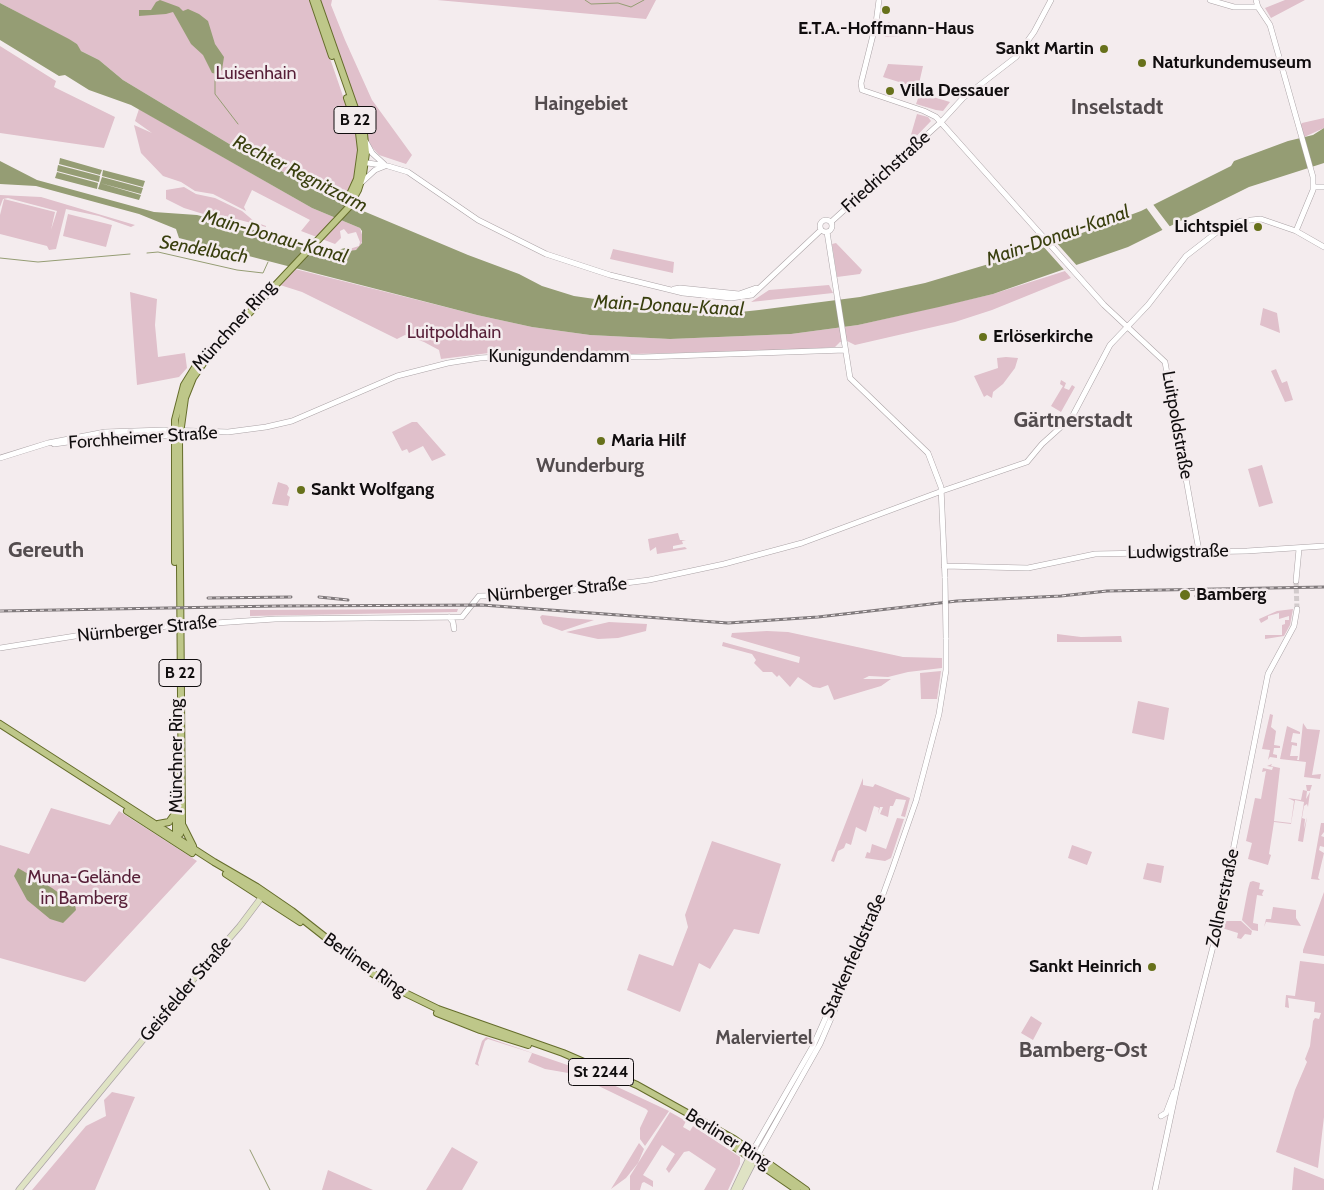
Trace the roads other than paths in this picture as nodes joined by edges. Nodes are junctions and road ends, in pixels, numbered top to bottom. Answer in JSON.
{"nodes":[{"id":1,"x":313,"y":0,"type":"edge"},
{"id":2,"x":318,"y":0,"type":"edge"},
{"id":3,"x":879,"y":0,"type":"edge"},
{"id":4,"x":1051,"y":0,"type":"edge"},
{"id":5,"x":1210,"y":0,"type":"edge"},
{"id":6,"x":1256,"y":0,"type":"edge"},
{"id":7,"x":1258,"y":7,"type":"junction"},
{"id":8,"x":941,"y":122,"type":"junction"},
{"id":9,"x":365,"y":141,"type":"junction"},
{"id":10,"x":363,"y":162,"type":"junction"},
{"id":11,"x":386,"y":165,"type":"junction"},
{"id":12,"x":361,"y":183,"type":"junction"},
{"id":13,"x":1313,"y":187,"type":"junction"},
{"id":14,"x":1324,"y":187,"type":"edge"},
{"id":15,"x":354,"y":194,"type":"junction"},
{"id":16,"x":831,"y":222,"type":"junction"},
{"id":17,"x":824,"y":231,"type":"junction"},
{"id":18,"x":1296,"y":231,"type":"junction"},
{"id":19,"x":1324,"y":246,"type":"edge"},
{"id":20,"x":1128,"y":326,"type":"junction"},
{"id":21,"x":845,"y":350,"type":"junction"},
{"id":22,"x":285,"y":423,"type":"joint"},
{"id":23,"x":177,"y":433,"type":"junction"},
{"id":24,"x":0,"y":460,"type":"edge"},
{"id":25,"x":942,"y":491,"type":"junction"},
{"id":26,"x":931,"y":495,"type":"junction"},
{"id":27,"x":943,"y":501,"type":"junction"},
{"id":28,"x":1324,"y":546,"type":"edge"},
{"id":29,"x":1299,"y":548,"type":"junction"},
{"id":30,"x":1199,"y":551,"type":"junction"},
{"id":31,"x":944,"y":566,"type":"junction"},
{"id":32,"x":1296,"y":581,"type":"tunnel mouth"},
{"id":33,"x":1297,"y":609,"type":"tunnel mouth"},
{"id":34,"x":449,"y":616,"type":"junction"},
{"id":35,"x":454,"y":629,"type":"dead end"},
{"id":36,"x":0,"y":648,"type":"edge"},
{"id":37,"x":0,"y":724,"type":"edge"},
{"id":38,"x":0,"y":729,"type":"edge"},
{"id":39,"x":177,"y":810,"type":"junction"},
{"id":40,"x":154,"y":823,"type":"junction"},
{"id":41,"x":182,"y":824,"type":"junction"},
{"id":42,"x":172,"y":837,"type":"junction"},
{"id":43,"x":197,"y":851,"type":"junction"},
{"id":44,"x":888,"y":880,"type":"junction"},
{"id":45,"x":263,"y":894,"type":"junction"},
{"id":46,"x":1177,"y":1087,"type":"junction"},
{"id":47,"x":1161,"y":1116,"type":"dead end"},
{"id":48,"x":753,"y":1156,"type":"junction"},
{"id":49,"x":19,"y":1190,"type":"edge"},
{"id":50,"x":734,"y":1190,"type":"edge"},
{"id":51,"x":739,"y":1190,"type":"edge"},
{"id":52,"x":797,"y":1190,"type":"edge"},
{"id":53,"x":806,"y":1190,"type":"edge"},
{"id":54,"x":1155,"y":1190,"type":"edge"}],
"edges":[{"from":1,"to":10,"type":"main road","name":"Münchner Ring","number":"B 22"},
{"from":2,"to":9,"type":"main road","name":"Münchner Ring","number":"B 22"},
{"from":3,"to":8,"type":"street","name":"Luitpoldstraße"},
{"from":4,"to":8,"type":"street","name":"Friedrichstraße"},
{"from":5,"to":7,"type":"street"},
{"from":6,"to":7,"type":"street"},
{"from":7,"to":13,"type":"street"},
{"from":8,"to":16,"type":"street","name":"Friedrichstraße"},
{"from":8,"to":20,"type":"street","name":"Luitpoldstraße"},
{"from":9,"to":10,"type":"main road","name":"Münchner Ring","number":"B 22"},
{"from":9,"to":11,"type":"street"},
{"from":10,"to":11,"type":"street"},
{"from":10,"to":12,"type":"main road","name":"Münchner Ring","number":"B 22"},
{"from":10,"to":15,"type":"main road","name":"Münchner Ring","number":"B 22"},
{"from":11,"to":12,"type":"street"},
{"from":11,"to":17,"type":"street"},
{"from":12,"to":15,"type":"main road","name":"Münchner Ring","number":"B 22"},
{"from":13,"to":14,"type":"street"},
{"from":13,"to":18,"type":"street"},
{"from":15,"to":23,"type":"main road","name":"Münchner Ring","number":"B 22"},
{"from":16,"to":17,"type":"street"},
{"from":16,"to":17,"type":"street","name":"Friedrichstraße"},
{"from":17,"to":21,"type":"street","name":"Starkenfeldstraße"},
{"from":18,"to":19,"type":"street"},
{"from":18,"to":20,"type":"street"},
{"from":20,"to":25,"type":"street","name":"Nürnberger Straße"},
{"from":20,"to":30,"type":"street","name":"Luitpoldstraße"},
{"from":21,"to":22,"type":"street","name":"Kunigundendamm"},
{"from":21,"to":25,"type":"street","name":"Starkenfeldstraße"},
{"from":22,"to":23,"type":"street","name":"Forchheimer Straße"},
{"from":23,"to":24,"type":"street","name":"Forchheimer Straße"},
{"from":23,"to":39,"type":"main road","name":"Münchner Ring","number":"B 22"},
{"from":23,"to":41,"type":"main road","name":"Münchner Ring","number":"B 22"},
{"from":25,"to":26,"type":"street","name":"Nürnberger Straße"},
{"from":25,"to":27,"type":"street","name":"Starkenfeldstraße"},
{"from":26,"to":27,"type":"street"},
{"from":26,"to":34,"type":"street","name":"Nürnberger Straße"},
{"from":27,"to":31,"type":"street","name":"Starkenfeldstraße"},
{"from":28,"to":29,"type":"street","name":"Ludwigstraße"},
{"from":29,"to":30,"type":"street","name":"Ludwigstraße"},
{"from":29,"to":32,"type":"street"},
{"from":30,"to":31,"type":"street","name":"Ludwigstraße"},
{"from":31,"to":44,"type":"street","name":"Starkenfeldstraße","bridge":true},
{"from":33,"to":46,"type":"street","name":"Zollnerstraße"},
{"from":34,"to":35,"type":"street"},
{"from":34,"to":36,"type":"street","name":"Nürnberger Straße","bridge":true},
{"from":37,"to":40,"type":"main road","name":"Berliner Ring"},
{"from":38,"to":42,"type":"main road","name":"Berliner Ring"},
{"from":39,"to":40,"type":"main road"},
{"from":39,"to":42,"type":"main road","name":"Münchner Ring"},
{"from":40,"to":42,"type":"main road","name":"Berliner Ring","number":"St 2244"},
{"from":41,"to":42,"type":"main road","number":"B 22"},
{"from":41,"to":43,"type":"main road"},
{"from":42,"to":43,"type":"main road","name":"Berliner Ring","number":"St 2244"},
{"from":42,"to":45,"type":"main road","name":"Berliner Ring","number":"St 2244"},
{"from":43,"to":45,"type":"main road","name":"Berliner Ring","number":"St 2244"},
{"from":44,"to":48,"type":"street","name":"Starkenfeldstraße"},
{"from":44,"to":48,"type":"street","name":"Starkenfeldstraße"},
{"from":45,"to":48,"type":"main road","name":"Berliner Ring","number":"St 2244"},
{"from":45,"to":49,"type":"main road","name":"Geisfelder Straße"},
{"from":46,"to":47,"type":"street"},
{"from":46,"to":54,"type":"street","name":"Zollnerstraße"},
{"from":48,"to":50,"type":"main road","name":"Starkenfeldstraße"},
{"from":48,"to":51,"type":"main road","name":"Starkenfeldstraße"},
{"from":48,"to":52,"type":"main road","name":"Berliner Ring","number":"St 2244"},
{"from":48,"to":53,"type":"main road","name":"Berliner Ring","number":"St 2244"}]}
